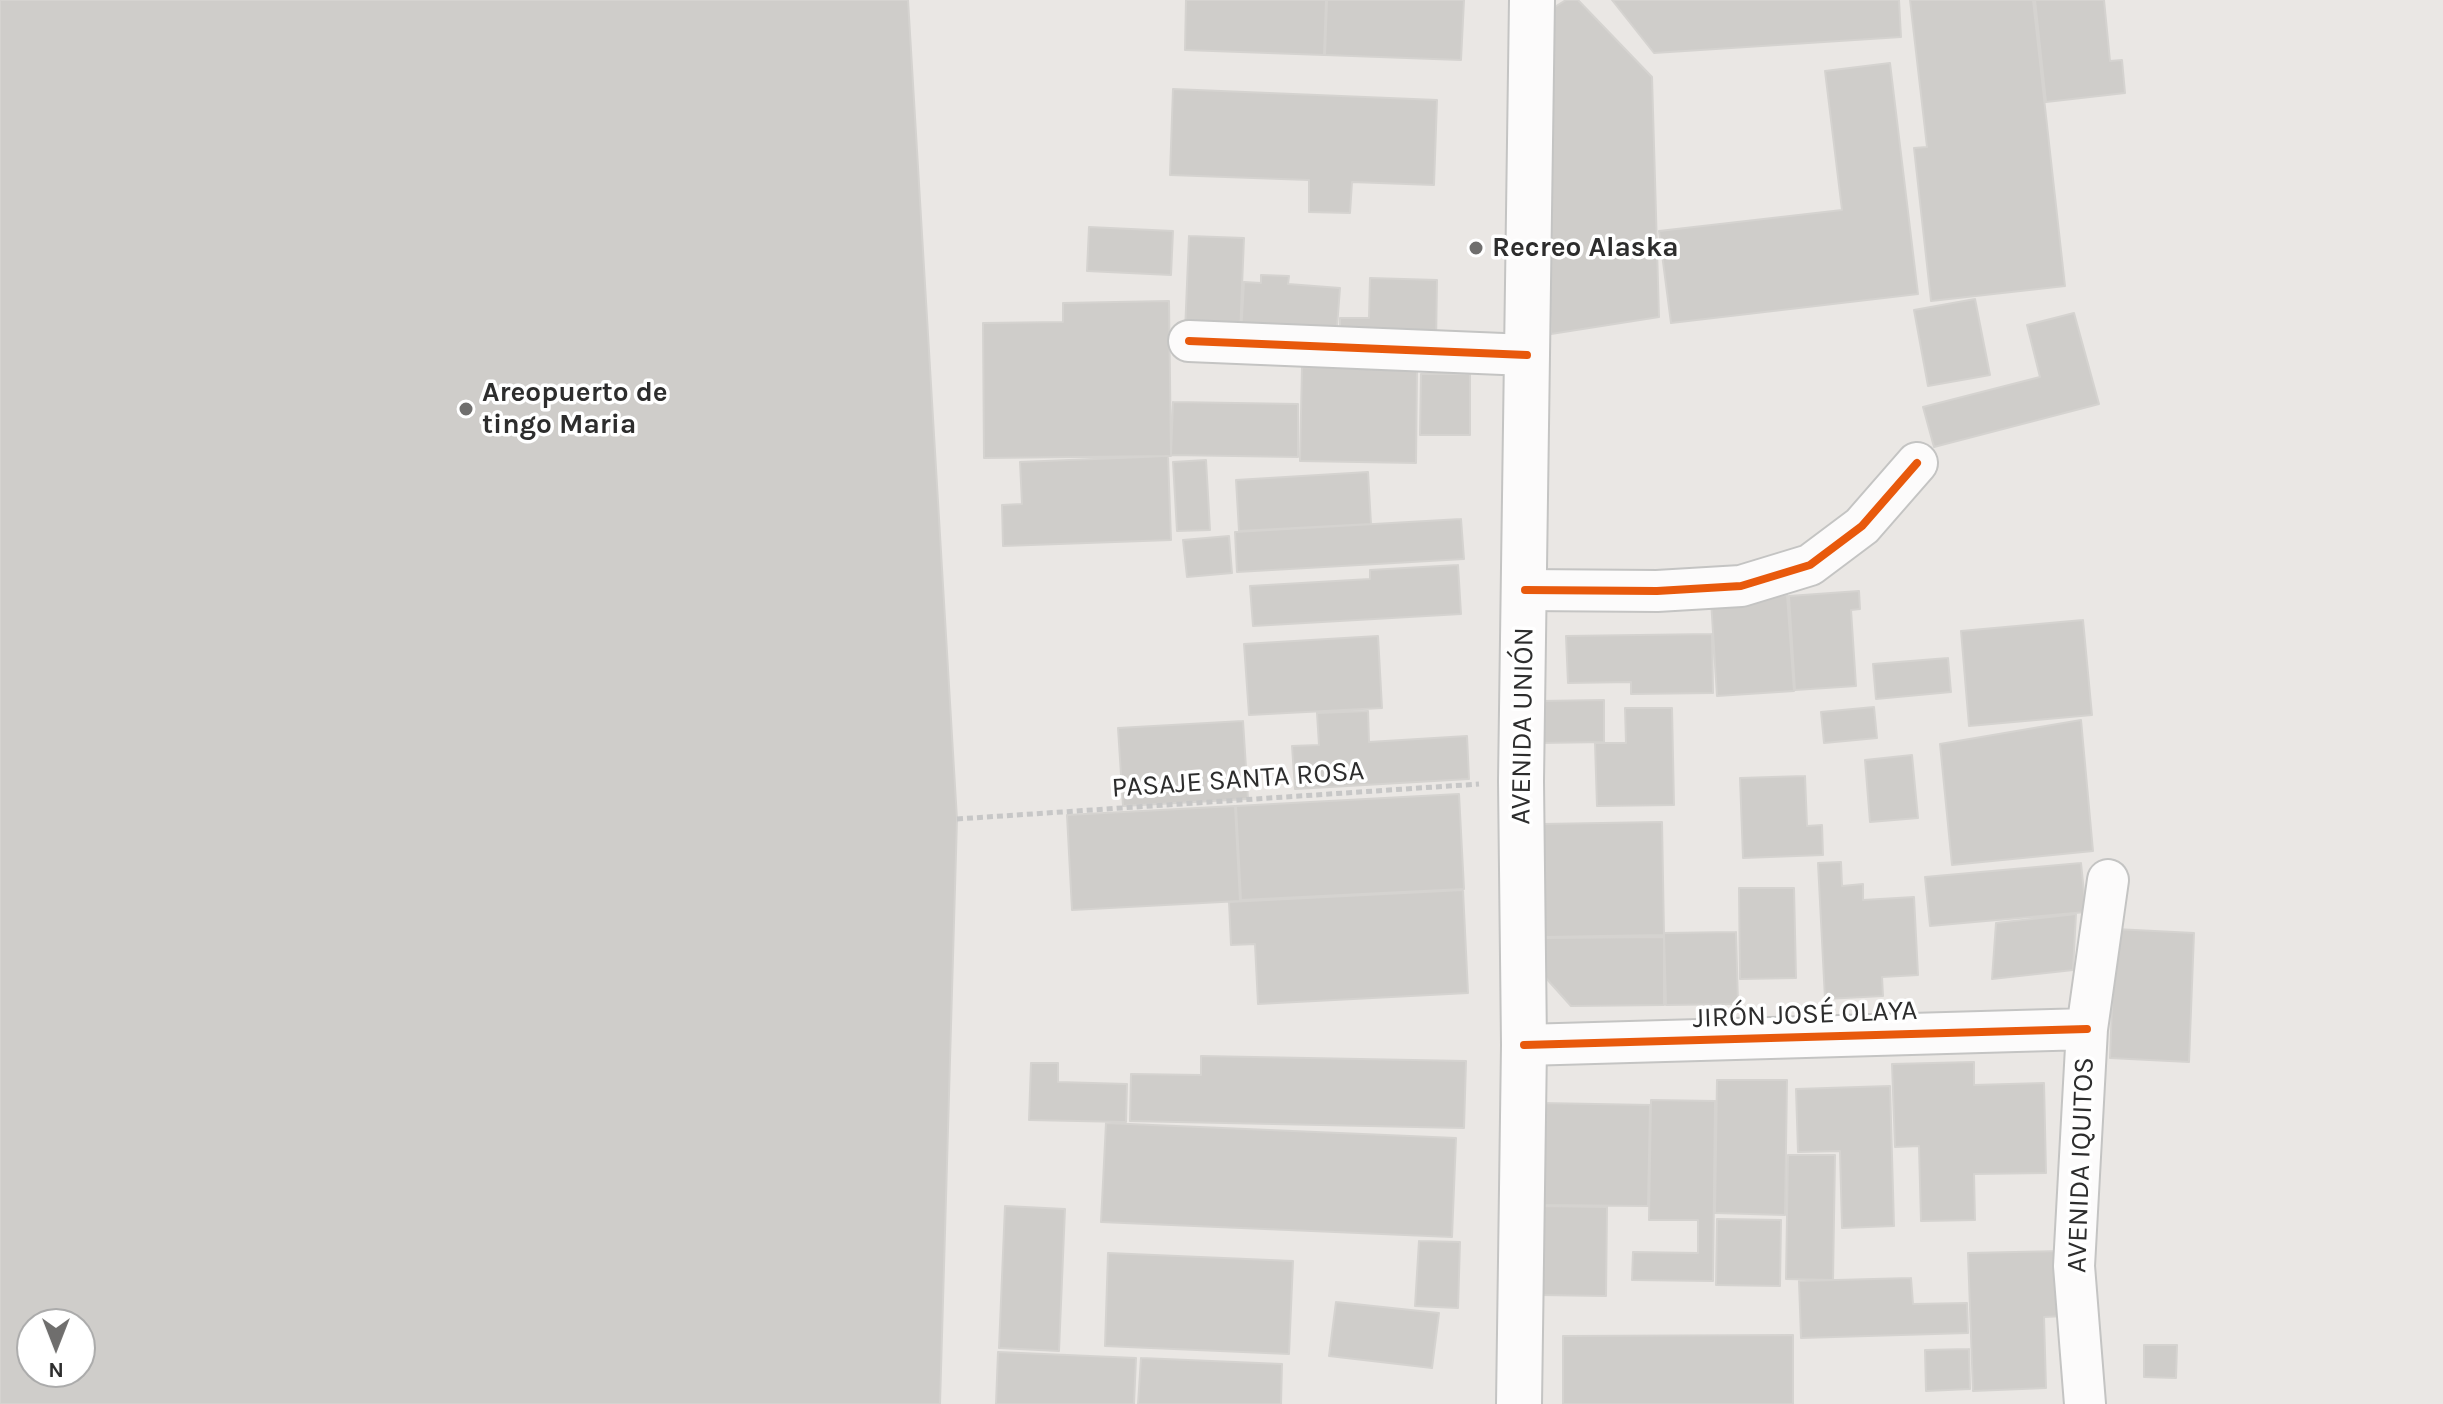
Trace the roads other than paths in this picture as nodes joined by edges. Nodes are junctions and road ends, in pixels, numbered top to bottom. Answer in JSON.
{"nodes":[{"id":1,"x":1532,"y":0,"type":"edge"},
{"id":2,"x":1189,"y":341,"type":"dead end"},
{"id":3,"x":1527,"y":355,"type":"junction"},
{"id":4,"x":1917,"y":463,"type":"dead end"},
{"id":5,"x":1525,"y":590,"type":"junction"},
{"id":6,"x":2108,"y":880,"type":"dead end"},
{"id":7,"x":2087,"y":1029,"type":"junction"},
{"id":8,"x":1524,"y":1045,"type":"junction"},
{"id":9,"x":1519,"y":1404,"type":"edge"},
{"id":10,"x":2085,"y":1404,"type":"edge"}],
"edges":[{"from":1,"to":3,"type":"main road","name":"AVENIDA UNIÓN"},
{"from":2,"to":3,"type":"street"},
{"from":3,"to":5,"type":"main road","name":"AVENIDA UNIÓN"},
{"from":4,"to":5,"type":"street"},
{"from":5,"to":8,"type":"main road","name":"AVENIDA UNIÓN"},
{"from":6,"to":7,"type":"street","name":"AVENIDA IQUITOS"},
{"from":7,"to":8,"type":"street","name":"JIRÓN JOSÉ OLAYA"},
{"from":7,"to":10,"type":"street","name":"AVENIDA IQUITOS"},
{"from":8,"to":9,"type":"main road","name":"AVENIDA UNIÓN"}]}
